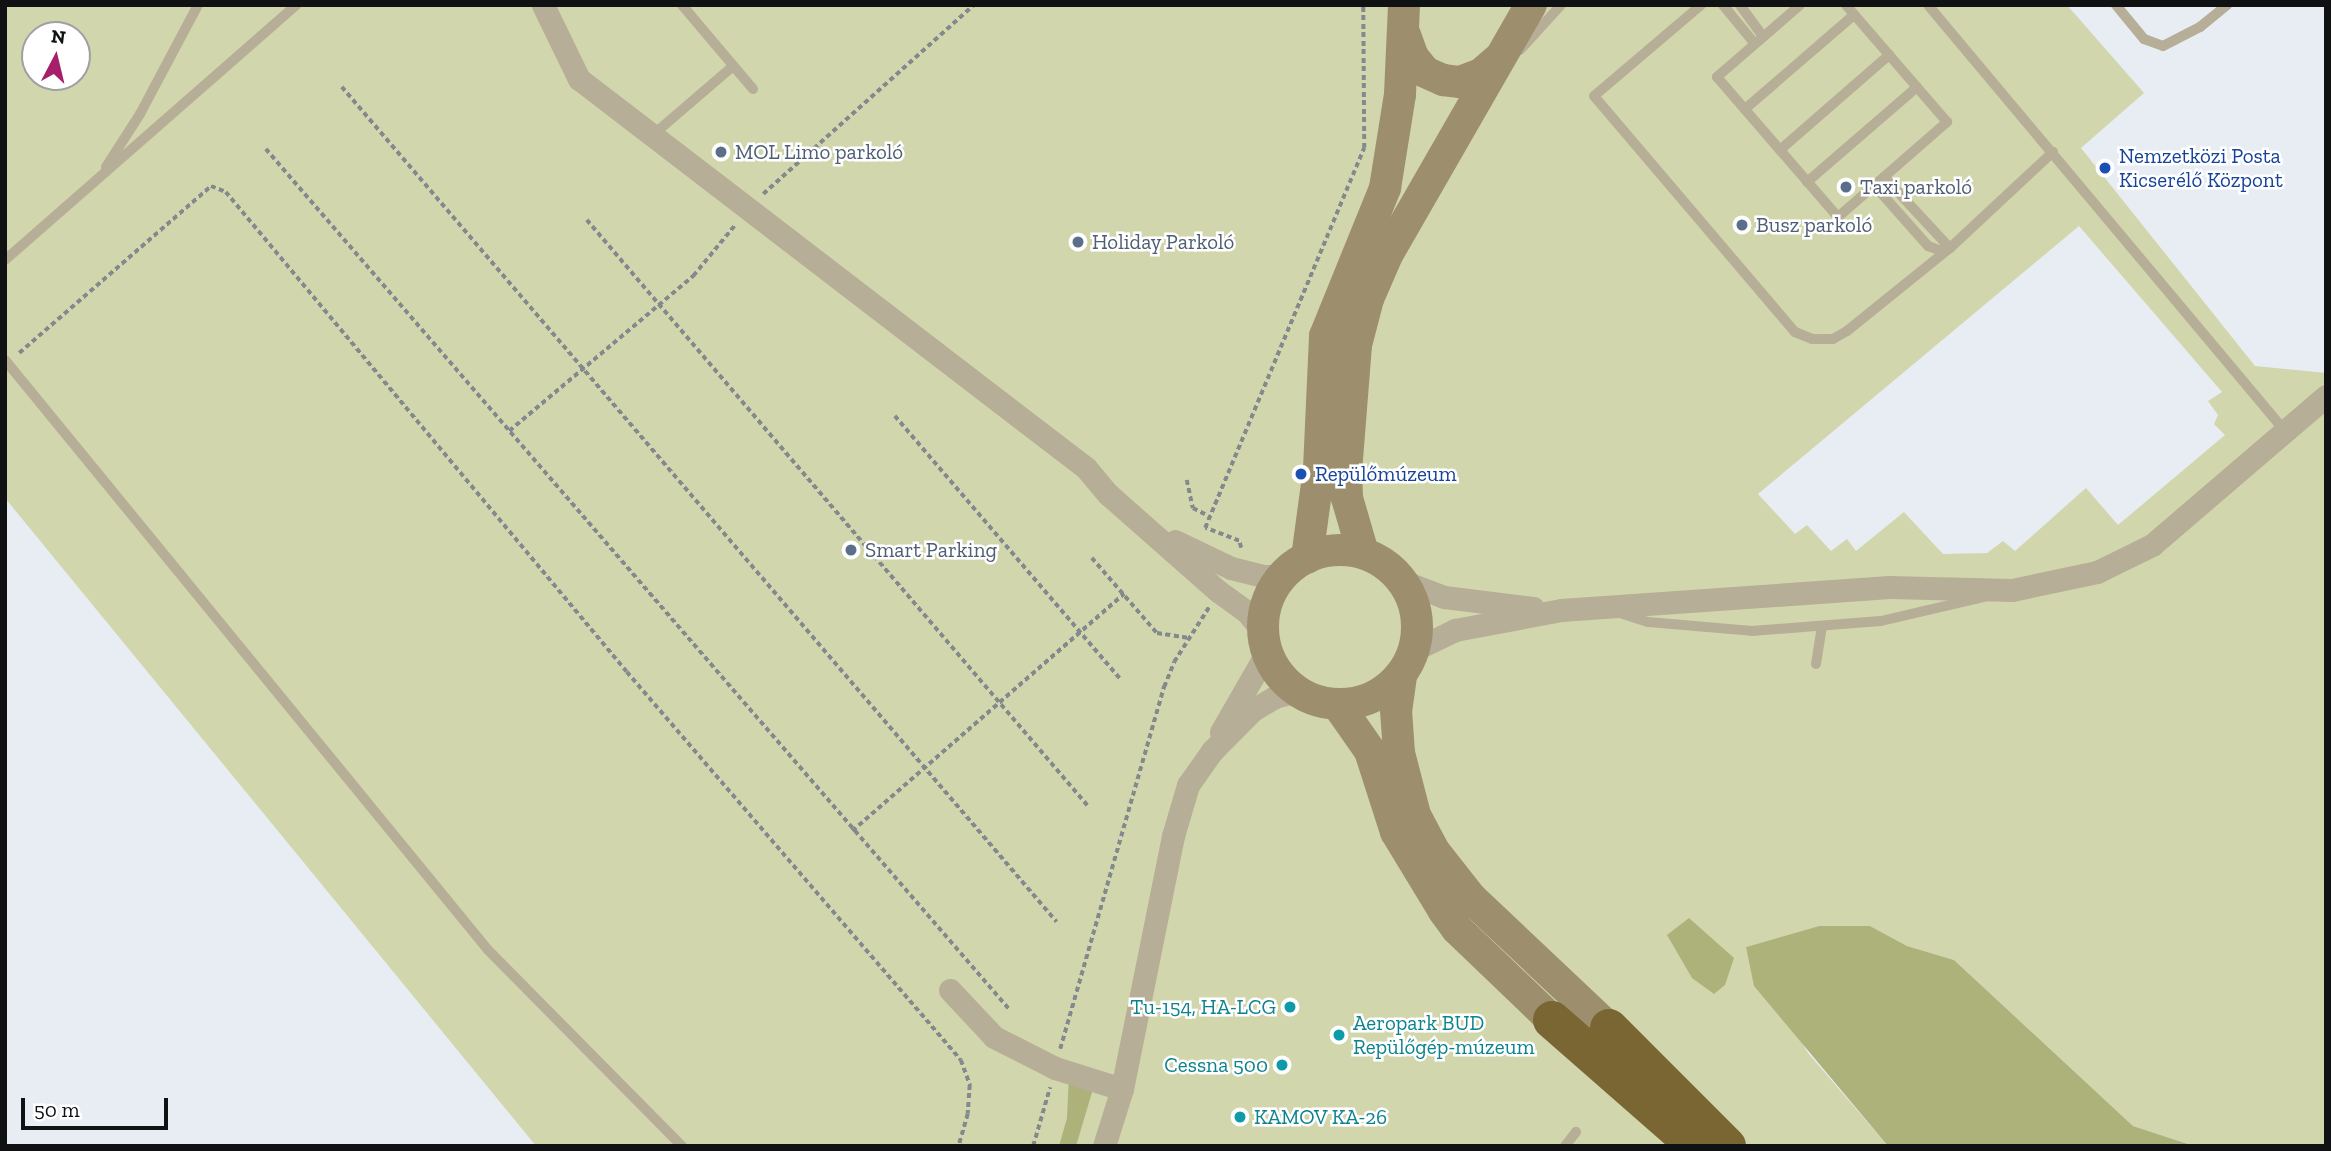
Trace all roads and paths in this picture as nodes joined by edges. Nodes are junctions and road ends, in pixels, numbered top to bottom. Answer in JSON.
{"nodes":[{"id":1,"x":198,"y":5,"type":"edge"},
{"id":2,"x":296,"y":5,"type":"edge"},
{"id":3,"x":682,"y":5,"type":"edge"},
{"id":4,"x":974,"y":5,"type":"edge"},
{"id":5,"x":1363,"y":5,"type":"edge"},
{"id":6,"x":1531,"y":5,"type":"edge"},
{"id":7,"x":1561,"y":5,"type":"edge"},
{"id":8,"x":1702,"y":5,"type":"edge"},
{"id":9,"x":1723,"y":5,"type":"edge"},
{"id":10,"x":1740,"y":5,"type":"edge"},
{"id":11,"x":1800,"y":5,"type":"edge"},
{"id":12,"x":1846,"y":5,"type":"edge"},
{"id":13,"x":1928,"y":5,"type":"edge"},
{"id":14,"x":2116,"y":5,"type":"edge"},
{"id":15,"x":2227,"y":5,"type":"edge"},
{"id":16,"x":546,"y":7,"type":"edge"},
{"id":17,"x":1854,"y":15,"type":"junction"},
{"id":18,"x":1404,"y":20,"type":"edge"},
{"id":19,"x":1759,"y":41,"type":"junction"},
{"id":20,"x":1504,"y":55,"type":"junction"},
{"id":21,"x":1889,"y":55,"type":"junction"},
{"id":22,"x":733,"y":66,"type":"junction"},
{"id":23,"x":342,"y":87,"type":"dead end"},
{"id":24,"x":1917,"y":87,"type":"junction"},
{"id":25,"x":753,"y":89,"type":"dead end"},
{"id":26,"x":1479,"y":96,"type":"junction"},
{"id":27,"x":1745,"y":109,"type":"junction"},
{"id":28,"x":654,"y":134,"type":"junction"},
{"id":29,"x":266,"y":149,"type":"dead end"},
{"id":30,"x":1780,"y":150,"type":"junction"},
{"id":31,"x":2053,"y":152,"type":"junction"},
{"id":32,"x":1884,"y":177,"type":"junction"},
{"id":33,"x":99,"y":178,"type":"junction"},
{"id":34,"x":1807,"y":182,"type":"junction"},
{"id":35,"x":1874,"y":185,"type":"junction"},
{"id":36,"x":749,"y":207,"type":"junction"},
{"id":37,"x":587,"y":220,"type":"dead end"},
{"id":38,"x":1950,"y":247,"type":"junction"},
{"id":39,"x":5,"y":260,"type":"edge"},
{"id":40,"x":660,"y":304,"type":"junction"},
{"id":41,"x":6,"y":363,"type":"edge"},
{"id":42,"x":583,"y":369,"type":"junction"},
{"id":43,"x":2326,"y":396,"type":"edge"},
{"id":44,"x":895,"y":416,"type":"dead end"},
{"id":45,"x":509,"y":431,"type":"junction"},
{"id":46,"x":2285,"y":431,"type":"junction"},
{"id":47,"x":1186,"y":480,"type":"dead end"},
{"id":48,"x":1210,"y":516,"type":"junction"},
{"id":49,"x":1153,"y":531,"type":"junction"},
{"id":50,"x":1363,"y":553,"type":"junction"},
{"id":51,"x":1092,"y":558,"type":"dead end"},
{"id":52,"x":1294,"y":567,"type":"junction"},
{"id":53,"x":1231,"y":568,"type":"junction"},
{"id":54,"x":1402,"y":581,"type":"junction"},
{"id":55,"x":2012,"y":590,"type":"junction"},
{"id":56,"x":1218,"y":591,"type":"junction"},
{"id":57,"x":1124,"y":594,"type":"junction"},
{"id":58,"x":1586,"y":607,"type":"junction"},
{"id":59,"x":1561,"y":610,"type":"junction"},
{"id":60,"x":1822,"y":627,"type":"junction"},
{"id":61,"x":1080,"y":632,"type":"junction"},
{"id":62,"x":1189,"y":638,"type":"junction"},
{"id":63,"x":1265,"y":642,"type":"junction"},
{"id":64,"x":1408,"y":663,"type":"junction"},
{"id":65,"x":1816,"y":664,"type":"dead end"},
{"id":66,"x":1122,"y":680,"type":"dead end"},
{"id":67,"x":1296,"y":691,"type":"junction"},
{"id":68,"x":1000,"y":702,"type":"junction"},
{"id":69,"x":1338,"y":705,"type":"junction"},
{"id":70,"x":1212,"y":751,"type":"junction"},
{"id":71,"x":925,"y":768,"type":"junction"},
{"id":72,"x":1088,"y":806,"type":"dead end"},
{"id":73,"x":853,"y":830,"type":"junction"},
{"id":74,"x":1057,"y":922,"type":"dead end"},
{"id":75,"x":950,"y":990,"type":"dead end"},
{"id":76,"x":1010,"y":1010,"type":"dead end"},
{"id":77,"x":1552,"y":1020,"type":"junction"},
{"id":78,"x":1609,"y":1028,"type":"joint"},
{"id":79,"x":1055,"y":1068,"type":"junction"},
{"id":80,"x":1122,"y":1089,"type":"junction"},
{"id":81,"x":1576,"y":1132,"type":"dead end"},
{"id":82,"x":682,"y":1146,"type":"edge"},
{"id":83,"x":958,"y":1146,"type":"edge"},
{"id":84,"x":1033,"y":1146,"type":"edge"},
{"id":85,"x":1104,"y":1146,"type":"edge"},
{"id":86,"x":1565,"y":1146,"type":"edge"},
{"id":87,"x":1663,"y":1146,"type":"edge"},
{"id":88,"x":1696,"y":1146,"type":"edge"},
{"id":89,"x":1727,"y":1146,"type":"edge"}],
"edges":[{"from":1,"to":33,"type":"lane"},
{"from":2,"to":33,"type":"lane"},
{"from":3,"to":22,"type":"lane"},
{"from":4,"to":36,"type":"path"},
{"from":5,"to":48,"type":"path"},
{"from":6,"to":20,"type":"street"},
{"from":7,"to":26,"type":"lane"},
{"from":8,"to":38,"type":"lane"},
{"from":9,"to":19,"type":"lane"},
{"from":10,"to":19,"type":"lane"},
{"from":11,"to":19,"type":"lane"},
{"from":12,"to":17,"type":"lane"},
{"from":13,"to":31,"type":"lane"},
{"from":14,"to":15,"type":"lane"},
{"from":16,"to":28,"type":"street"},
{"from":17,"to":21,"type":"lane"},
{"from":17,"to":27,"type":"lane"},
{"from":18,"to":20,"type":"street"},
{"from":18,"to":52,"type":"street"},
{"from":19,"to":27,"type":"lane"},
{"from":20,"to":26,"type":"street"},
{"from":21,"to":24,"type":"lane"},
{"from":21,"to":30,"type":"lane"},
{"from":22,"to":25,"type":"lane"},
{"from":22,"to":28,"type":"lane"},
{"from":23,"to":42,"type":"path"},
{"from":24,"to":32,"type":"lane"},
{"from":24,"to":34,"type":"lane"},
{"from":26,"to":50,"type":"street"},
{"from":27,"to":30,"type":"lane"},
{"from":28,"to":36,"type":"street"},
{"from":29,"to":45,"type":"path"},
{"from":30,"to":34,"type":"lane"},
{"from":31,"to":38,"type":"lane"},
{"from":31,"to":46,"type":"lane"},
{"from":32,"to":35,"type":"lane"},
{"from":32,"to":38,"type":"lane"},
{"from":33,"to":39,"type":"lane"},
{"from":34,"to":35,"type":"lane"},
{"from":35,"to":38,"type":"lane"},
{"from":36,"to":40,"type":"path"},
{"from":36,"to":49,"type":"street"},
{"from":37,"to":40,"type":"path"},
{"from":40,"to":42,"type":"path"},
{"from":40,"to":68,"type":"path"},
{"from":41,"to":82,"type":"lane"},
{"from":41,"to":83,"type":"path"},
{"from":42,"to":45,"type":"path"},
{"from":42,"to":71,"type":"path"},
{"from":43,"to":46,"type":"street"},
{"from":44,"to":61,"type":"path"},
{"from":45,"to":73,"type":"path"},
{"from":46,"to":55,"type":"street"},
{"from":47,"to":48,"type":"path"},
{"from":48,"to":53,"type":"path"},
{"from":49,"to":53,"type":"street"},
{"from":49,"to":56,"type":"street"},
{"from":50,"to":52,"type":"street"},
{"from":50,"to":54,"type":"street"},
{"from":51,"to":57,"type":"path"},
{"from":52,"to":53,"type":"street"},
{"from":52,"to":63,"type":"street"},
{"from":54,"to":59,"type":"street"},
{"from":54,"to":64,"type":"street"},
{"from":55,"to":58,"type":"street"},
{"from":55,"to":60,"type":"lane"},
{"from":56,"to":62,"type":"path"},
{"from":56,"to":63,"type":"street"},
{"from":57,"to":61,"type":"path"},
{"from":57,"to":62,"type":"path"},
{"from":58,"to":59,"type":"street"},
{"from":58,"to":60,"type":"lane"},
{"from":59,"to":64,"type":"street"},
{"from":60,"to":65,"type":"lane"},
{"from":61,"to":66,"type":"path"},
{"from":61,"to":68,"type":"path"},
{"from":62,"to":79,"type":"path"},
{"from":63,"to":67,"type":"street"},
{"from":63,"to":70,"type":"street"},
{"from":64,"to":69,"type":"street"},
{"from":64,"to":78,"type":"street"},
{"from":67,"to":69,"type":"street"},
{"from":67,"to":70,"type":"street"},
{"from":68,"to":71,"type":"path"},
{"from":68,"to":72,"type":"path"},
{"from":69,"to":77,"type":"street"},
{"from":70,"to":80,"type":"street"},
{"from":71,"to":73,"type":"path"},
{"from":71,"to":74,"type":"path"},
{"from":73,"to":76,"type":"path"},
{"from":75,"to":79,"type":"street"},
{"from":77,"to":87,"type":"highway"},
{"from":77,"to":88,"type":"highway"},
{"from":78,"to":89,"type":"highway"},
{"from":79,"to":80,"type":"street"},
{"from":79,"to":84,"type":"path"},
{"from":80,"to":85,"type":"street"},
{"from":81,"to":86,"type":"lane"}]}
